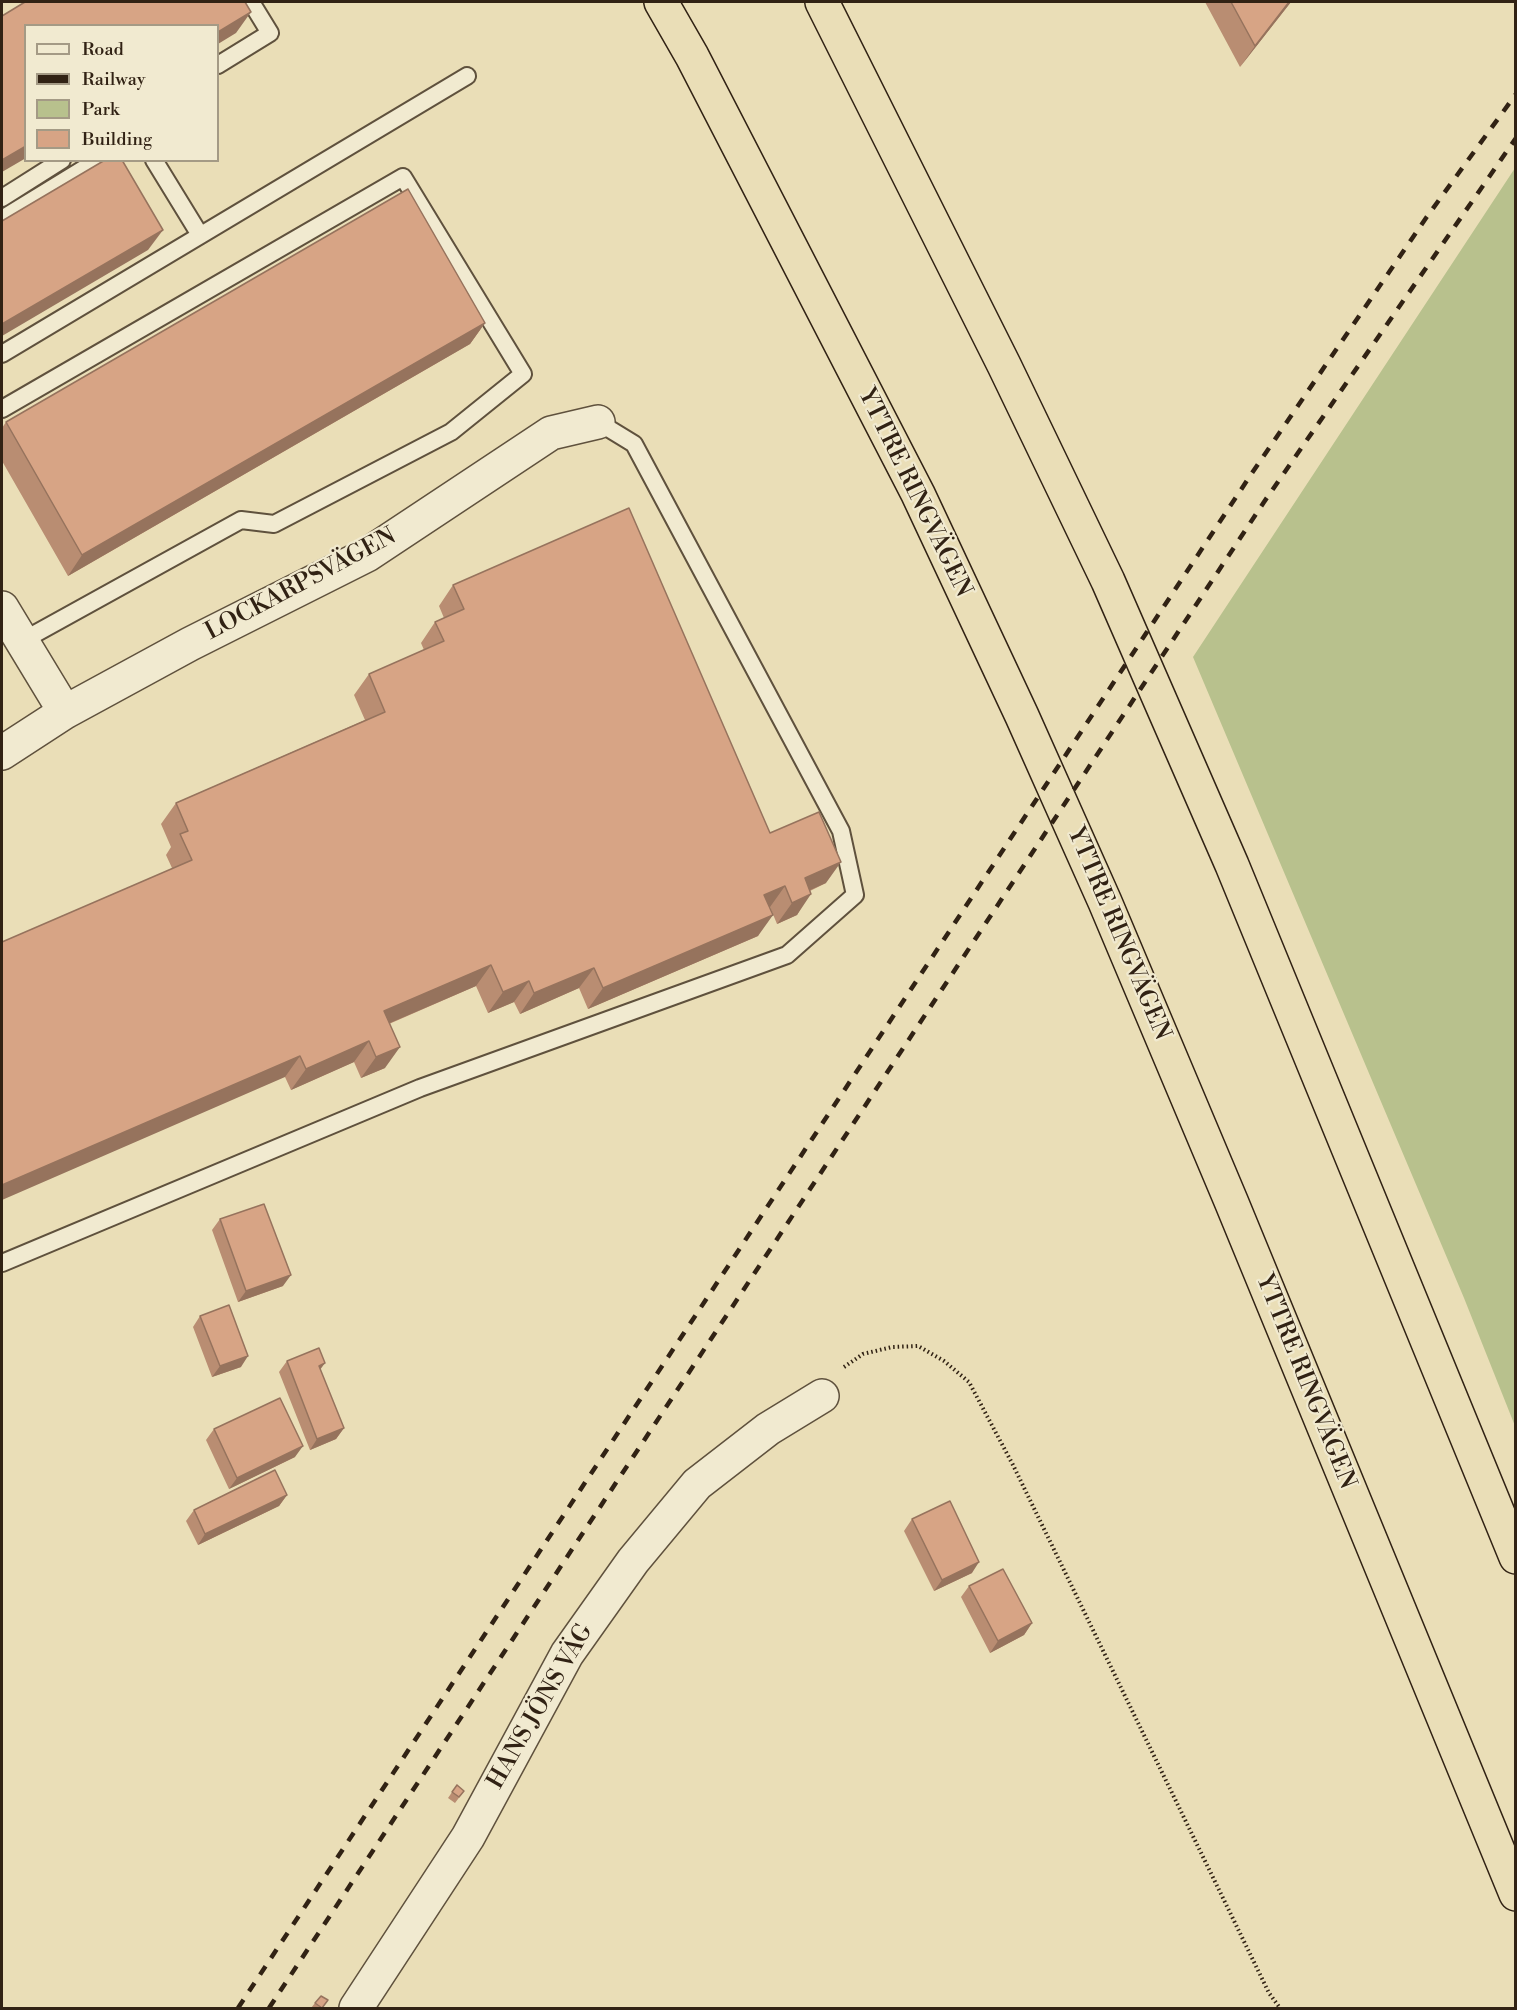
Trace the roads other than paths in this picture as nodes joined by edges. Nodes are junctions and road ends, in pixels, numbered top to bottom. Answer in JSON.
{"nodes":[{"id":1,"x":251,"y":2,"type":"edge"},
{"id":2,"x":661,"y":2,"type":"edge"},
{"id":3,"x":822,"y":2,"type":"edge"},
{"id":4,"x":219,"y":64,"type":"edge"},
{"id":5,"x":466,"y":76,"type":"dead end"},
{"id":6,"x":59,"y":162,"type":"edge"},
{"id":7,"x":95,"y":162,"type":"edge"},
{"id":8,"x":155,"y":162,"type":"edge"},
{"id":9,"x":2,"y":198,"type":"edge"},
{"id":10,"x":2,"y":219,"type":"edge"},
{"id":11,"x":200,"y":235,"type":"junction"},
{"id":12,"x":2,"y":354,"type":"edge"},
{"id":13,"x":2,"y":409,"type":"edge"},
{"id":14,"x":598,"y":422,"type":"joint"},
{"id":15,"x":2,"y":608,"type":"edge"},
{"id":16,"x":22,"y":641,"type":"junction"},
{"id":17,"x":65,"y":712,"type":"junction"},
{"id":18,"x":2,"y":753,"type":"edge"},
{"id":19,"x":2,"y":1263,"type":"edge"},
{"id":20,"x":822,"y":1396,"type":"road end"},
{"id":21,"x":1515,"y":1557,"type":"edge"},
{"id":22,"x":1515,"y":1894,"type":"edge"},
{"id":23,"x":356,"y":2008,"type":"edge"}],
"edges":[{"from":1,"to":4,"type":"lane"},
{"from":2,"to":22,"type":"highway","name":"YTTRE RINGVÄGEN"},
{"from":3,"to":21,"type":"highway"},
{"from":5,"to":11,"type":"lane"},
{"from":6,"to":9,"type":"lane"},
{"from":7,"to":10,"type":"lane"},
{"from":8,"to":11,"type":"lane"},
{"from":11,"to":12,"type":"lane"},
{"from":13,"to":16,"type":"lane"},
{"from":14,"to":17,"type":"street","name":"LOCKARPSVÄGEN"},
{"from":14,"to":19,"type":"lane"},
{"from":15,"to":16,"type":"street"},
{"from":16,"to":17,"type":"street"},
{"from":17,"to":18,"type":"street","name":"LOCKARPSVÄGEN"},
{"from":20,"to":23,"type":"street","name":"HANS JÖNS VÄG"}]}
